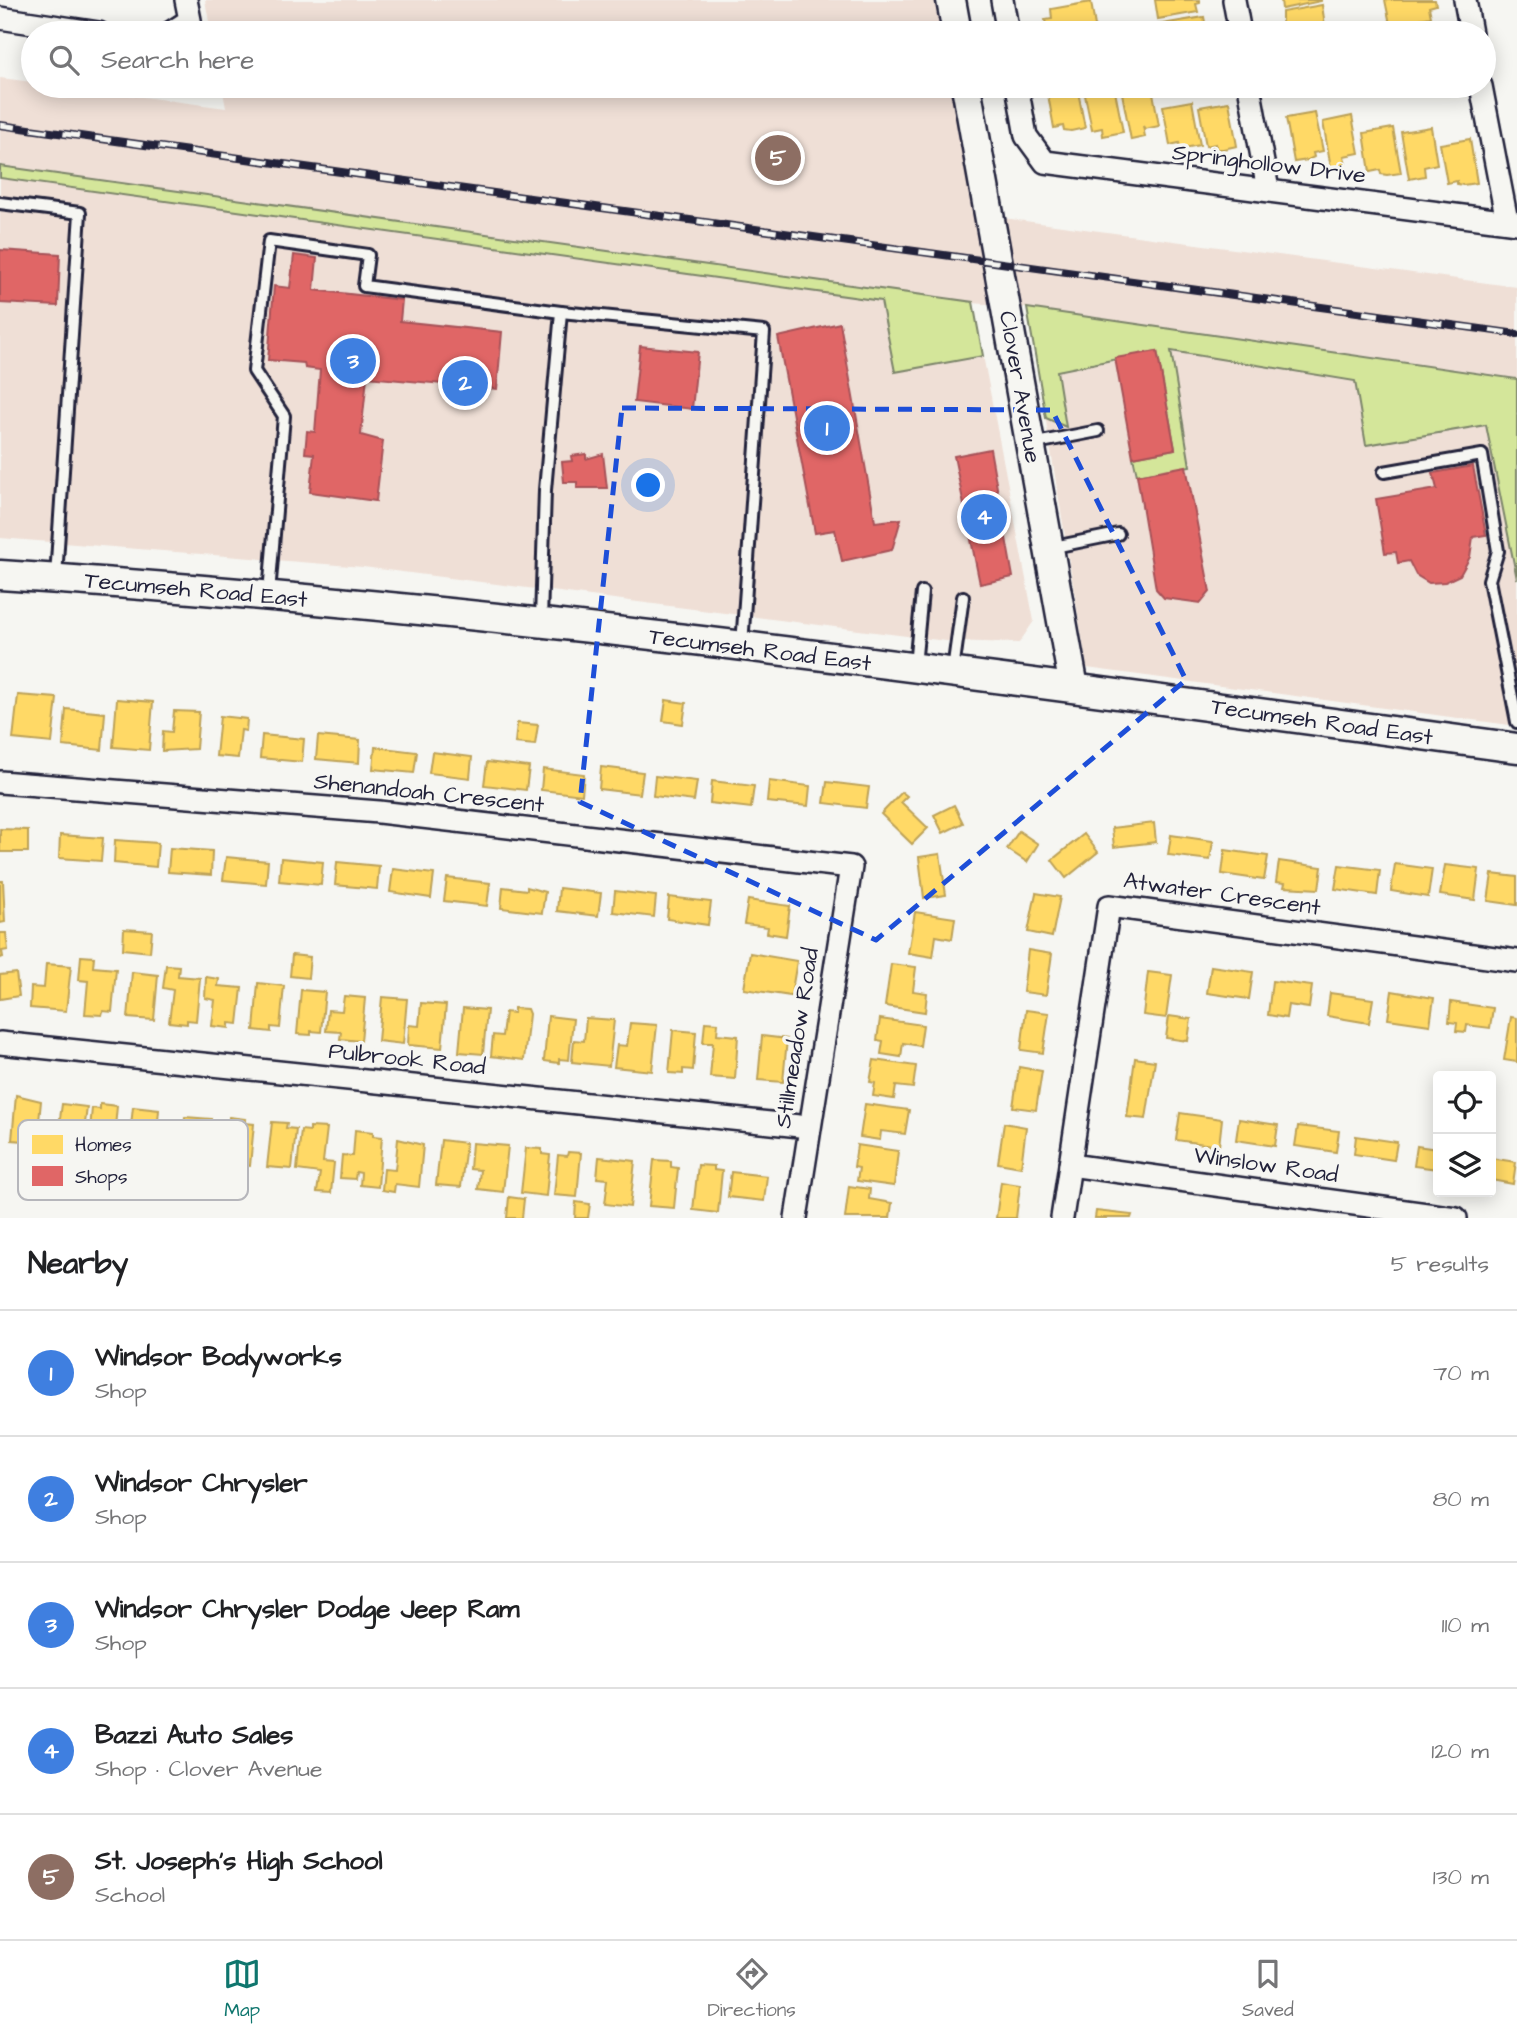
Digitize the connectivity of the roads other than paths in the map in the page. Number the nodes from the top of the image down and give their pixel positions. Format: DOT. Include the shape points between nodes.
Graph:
graph roads {
  1 [pos="951,0"];
  2 [pos="1002,0"];
  3 [pos="1234,0"];
  4 [pos="1465,0"];
  5 [pos="0,18"];
  6 [pos="21,21"];
  7 [pos="955,21"];
  8 [pos="1006,21"];
  9 [pos="1238,21"];
  10 [pos="1469,21"];
  11 [pos="968,98"];
  12 [pos="1019,98"];
  13 [pos="1251,98"];
  14 [pos="1484,98"];
  15 [pos="1268,190"];
  16 [pos="0,203"];
  17 [pos="1512,222"];
  18 [pos="561,312"];
  19 [pos="1098,431"];
  20 [pos="1031,444"];
  21 [pos="1384,472"];
  22 [pos="1118,534"];
  23 [pos="1049,548"];
  24 [pos="0,575"];
  25 [pos="56,578"];
  26 [pos="922,592"];
  27 [pos="268,596"];
  28 [pos="963,597"];
  29 [pos="541,624"];
  30 [pos="742,648"];
  31 [pos="915,669"];
  32 [pos="953,674"];
  33 [pos="1073,688"];
  34 [pos="1517,722"];
  35 [pos="1517,748"];
  36 [pos="0,782"];
  37 [pos="851,867"];
  38 [pos="1517,961"];
  39 [pos="0,1043"];
  40 [pos="809,1126"];
  41 [pos="1070,1165"];
  42 [pos="796,1218"];
  43 [pos="1062,1218"];
  44 [pos="1456,1218"];
  1 -- 7 [label="main road"];
  2 -- 8 [label="street"];
  3 -- 9 [label="street"];
  4 -- 10 [label="street"];
  5 -- 6 [label="street"];
  11 -- 20 [label="main road, Clover Avenue"];
  12 -- 15 [label="street, Springhollow Drive" via="1026,136 1045,162"];
  13 -- 15 [label="street"];
  14 -- 17 [label="street"];
  15 -- 17 [label="street, Springhollow Drive"];
  16 -- 25 [label="lane" via="80,213"];
  18 -- 27 [label="lane" via="364,286 368,255 270,241 254,371 284,416"];
  18 -- 29 [label="lane" via="545,490"];
  18 -- 30 [label="lane" via="764,332"];
  19 -- 20 [label="lane"];
  20 -- 23 [label="main road, Clover Avenue"];
  21 -- 34 [label="lane" via="1482,455 1498,551 1489,580"];
  22 -- 23 [label="lane"];
  23 -- 33 [label="main road, Clover Avenue"];
  24 -- 25 [label="main road, Tecumseh Road East"];
  25 -- 27 [label="main road, Tecumseh Road East"];
  26 -- 31 [label="lane"];
  27 -- 29 [label="main road, Tecumseh Road East"];
  28 -- 32 [label="lane"];
  29 -- 30 [label="main road, Tecumseh Road East"];
  30 -- 31 [label="main road, Tecumseh Road East"];
  31 -- 32 [label="main road, Tecumseh Road East"];
  32 -- 33 [label="main road, Tecumseh Road East"];
  33 -- 35 [label="main road, Tecumseh Road East"];
  36 -- 37 [label="street, Shenandoah Crescent" via="379,812"];
  37 -- 40 [label="street, Stillmeadow Road"];
  38 -- 41 [label="street, Atwater Crescent" via="1109,906"];
  39 -- 40 [label="street, Pulbrook Road"];
  40 -- 42 [label="street, Stillmeadow Road"];
  41 -- 43 [label="street, Atwater Crescent"];
  41 -- 44 [label="street, Winslow Road"];
}
